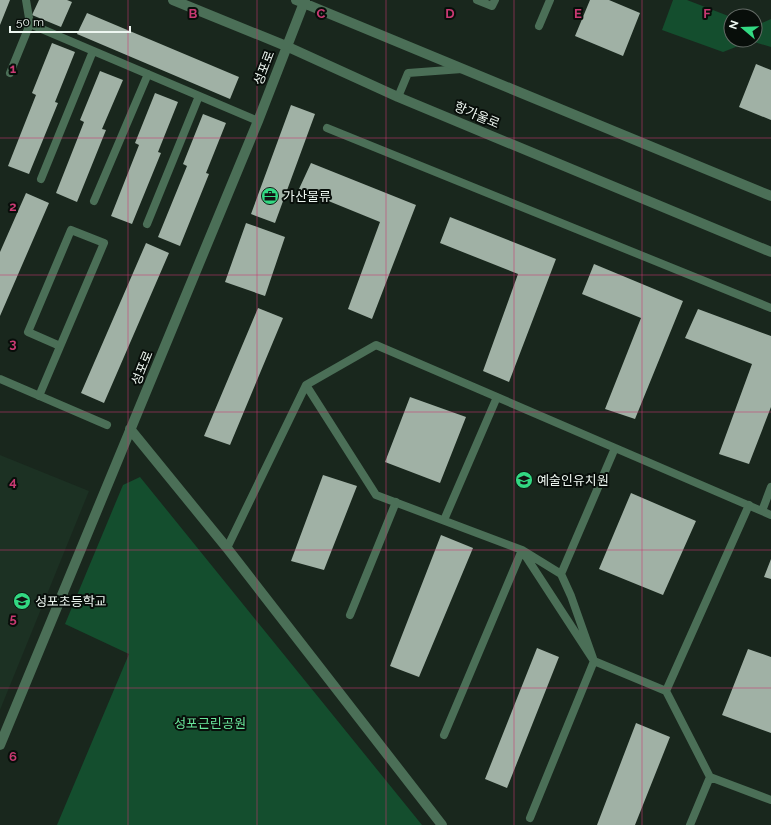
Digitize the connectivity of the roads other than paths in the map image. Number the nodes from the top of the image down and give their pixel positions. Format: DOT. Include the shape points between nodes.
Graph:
graph roads {
  1 [pos="26,0"];
  2 [pos="174,0"];
  3 [pos="477,0"];
  4 [pos="495,0"];
  5 [pos="550,0"];
  6 [pos="301,1"];
  7 [pos="30,24"];
  8 [pos="540,26"];
  9 [pos="286,46"];
  10 [pos="93,51"];
  11 [pos="463,69"];
  12 [pos="10,73"];
  13 [pos="148,74"];
  14 [pos="199,96"];
  15 [pos="398,97"];
  16 [pos="258,121"];
  17 [pos="327,128"];
  18 [pos="41,179"];
  19 [pos="771,196"];
  20 [pos="94,202"];
  21 [pos="147,224"];
  22 [pos="771,252"];
  23 [pos="771,308"];
  24 [pos="60,346"];
  25 [pos="0,379"];
  26 [pos="306,385"];
  27 [pos="39,396"];
  28 [pos="497,397"];
  29 [pos="108,425"];
  30 [pos="130,429"];
  31 [pos="615,448"];
  32 [pos="771,487"];
  33 [pos="396,502"];
  34 [pos="749,505"];
  35 [pos="762,511"];
  36 [pos="771,515"];
  37 [pos="444,520"];
  38 [pos="226,548"];
  39 [pos="522,550"];
  40 [pos="561,574"];
  41 [pos="350,615"];
  42 [pos="594,661"];
  43 [pos="666,691"];
  44 [pos="444,735"];
  45 [pos="0,745"];
  46 [pos="710,777"];
  47 [pos="771,800"];
  48 [pos="530,818"];
  49 [pos="442,825"];
  50 [pos="690,825"];
  1 -- 7 [label="lane"];
  2 -- 9 [label="street, 항가울로"];
  3 -- 4 [label="lane" via="492,6"];
  5 -- 8 [label="lane"];
  6 -- 9 [label="street, 성포로"];
  6 -- 11 [label="street"];
  7 -- 10 [label="lane"];
  7 -- 12 [label="lane"];
  9 -- 15 [label="street, 항가울로"];
  9 -- 16 [label="street, 성포로"];
  10 -- 13 [label="lane"];
  10 -- 18 [label="lane"];
  11 -- 15 [label="lane" via="408,73"];
  11 -- 19 [label="street"];
  13 -- 14 [label="lane"];
  13 -- 20 [label="lane"];
  14 -- 16 [label="lane"];
  14 -- 21 [label="lane"];
  15 -- 22 [label="street, 항가울로"];
  16 -- 30 [label="street, 성포로"];
  17 -- 23 [label="lane"];
  24 -- 24 [label="lane" via="28,332 71,230 104,243"];
  24 -- 27 [label="lane"];
  25 -- 27 [label="lane"];
  26 -- 28 [label="lane" via="376,345"];
  26 -- 33 [label="lane" via="376,495"];
  26 -- 38 [label="lane"];
  27 -- 29 [label="lane"];
  28 -- 31 [label="lane"];
  28 -- 37 [label="lane"];
  30 -- 38 [label="street"];
  30 -- 45 [label="street, 성포로"];
  31 -- 34 [label="lane"];
  31 -- 40 [label="lane"];
  32 -- 35 [label="lane"];
  33 -- 37 [label="lane"];
  33 -- 41 [label="lane"];
  34 -- 35 [label="lane"];
  34 -- 43 [label="lane"];
  35 -- 36 [label="lane"];
  37 -- 39 [label="lane"];
  38 -- 49 [label="street"];
  39 -- 40 [label="lane"];
  39 -- 42 [label="lane"];
  39 -- 44 [label="lane"];
  40 -- 42 [label="lane"];
  42 -- 43 [label="lane"];
  42 -- 48 [label="lane"];
  43 -- 46 [label="lane"];
  46 -- 47 [label="lane"];
  46 -- 50 [label="lane"];
}
